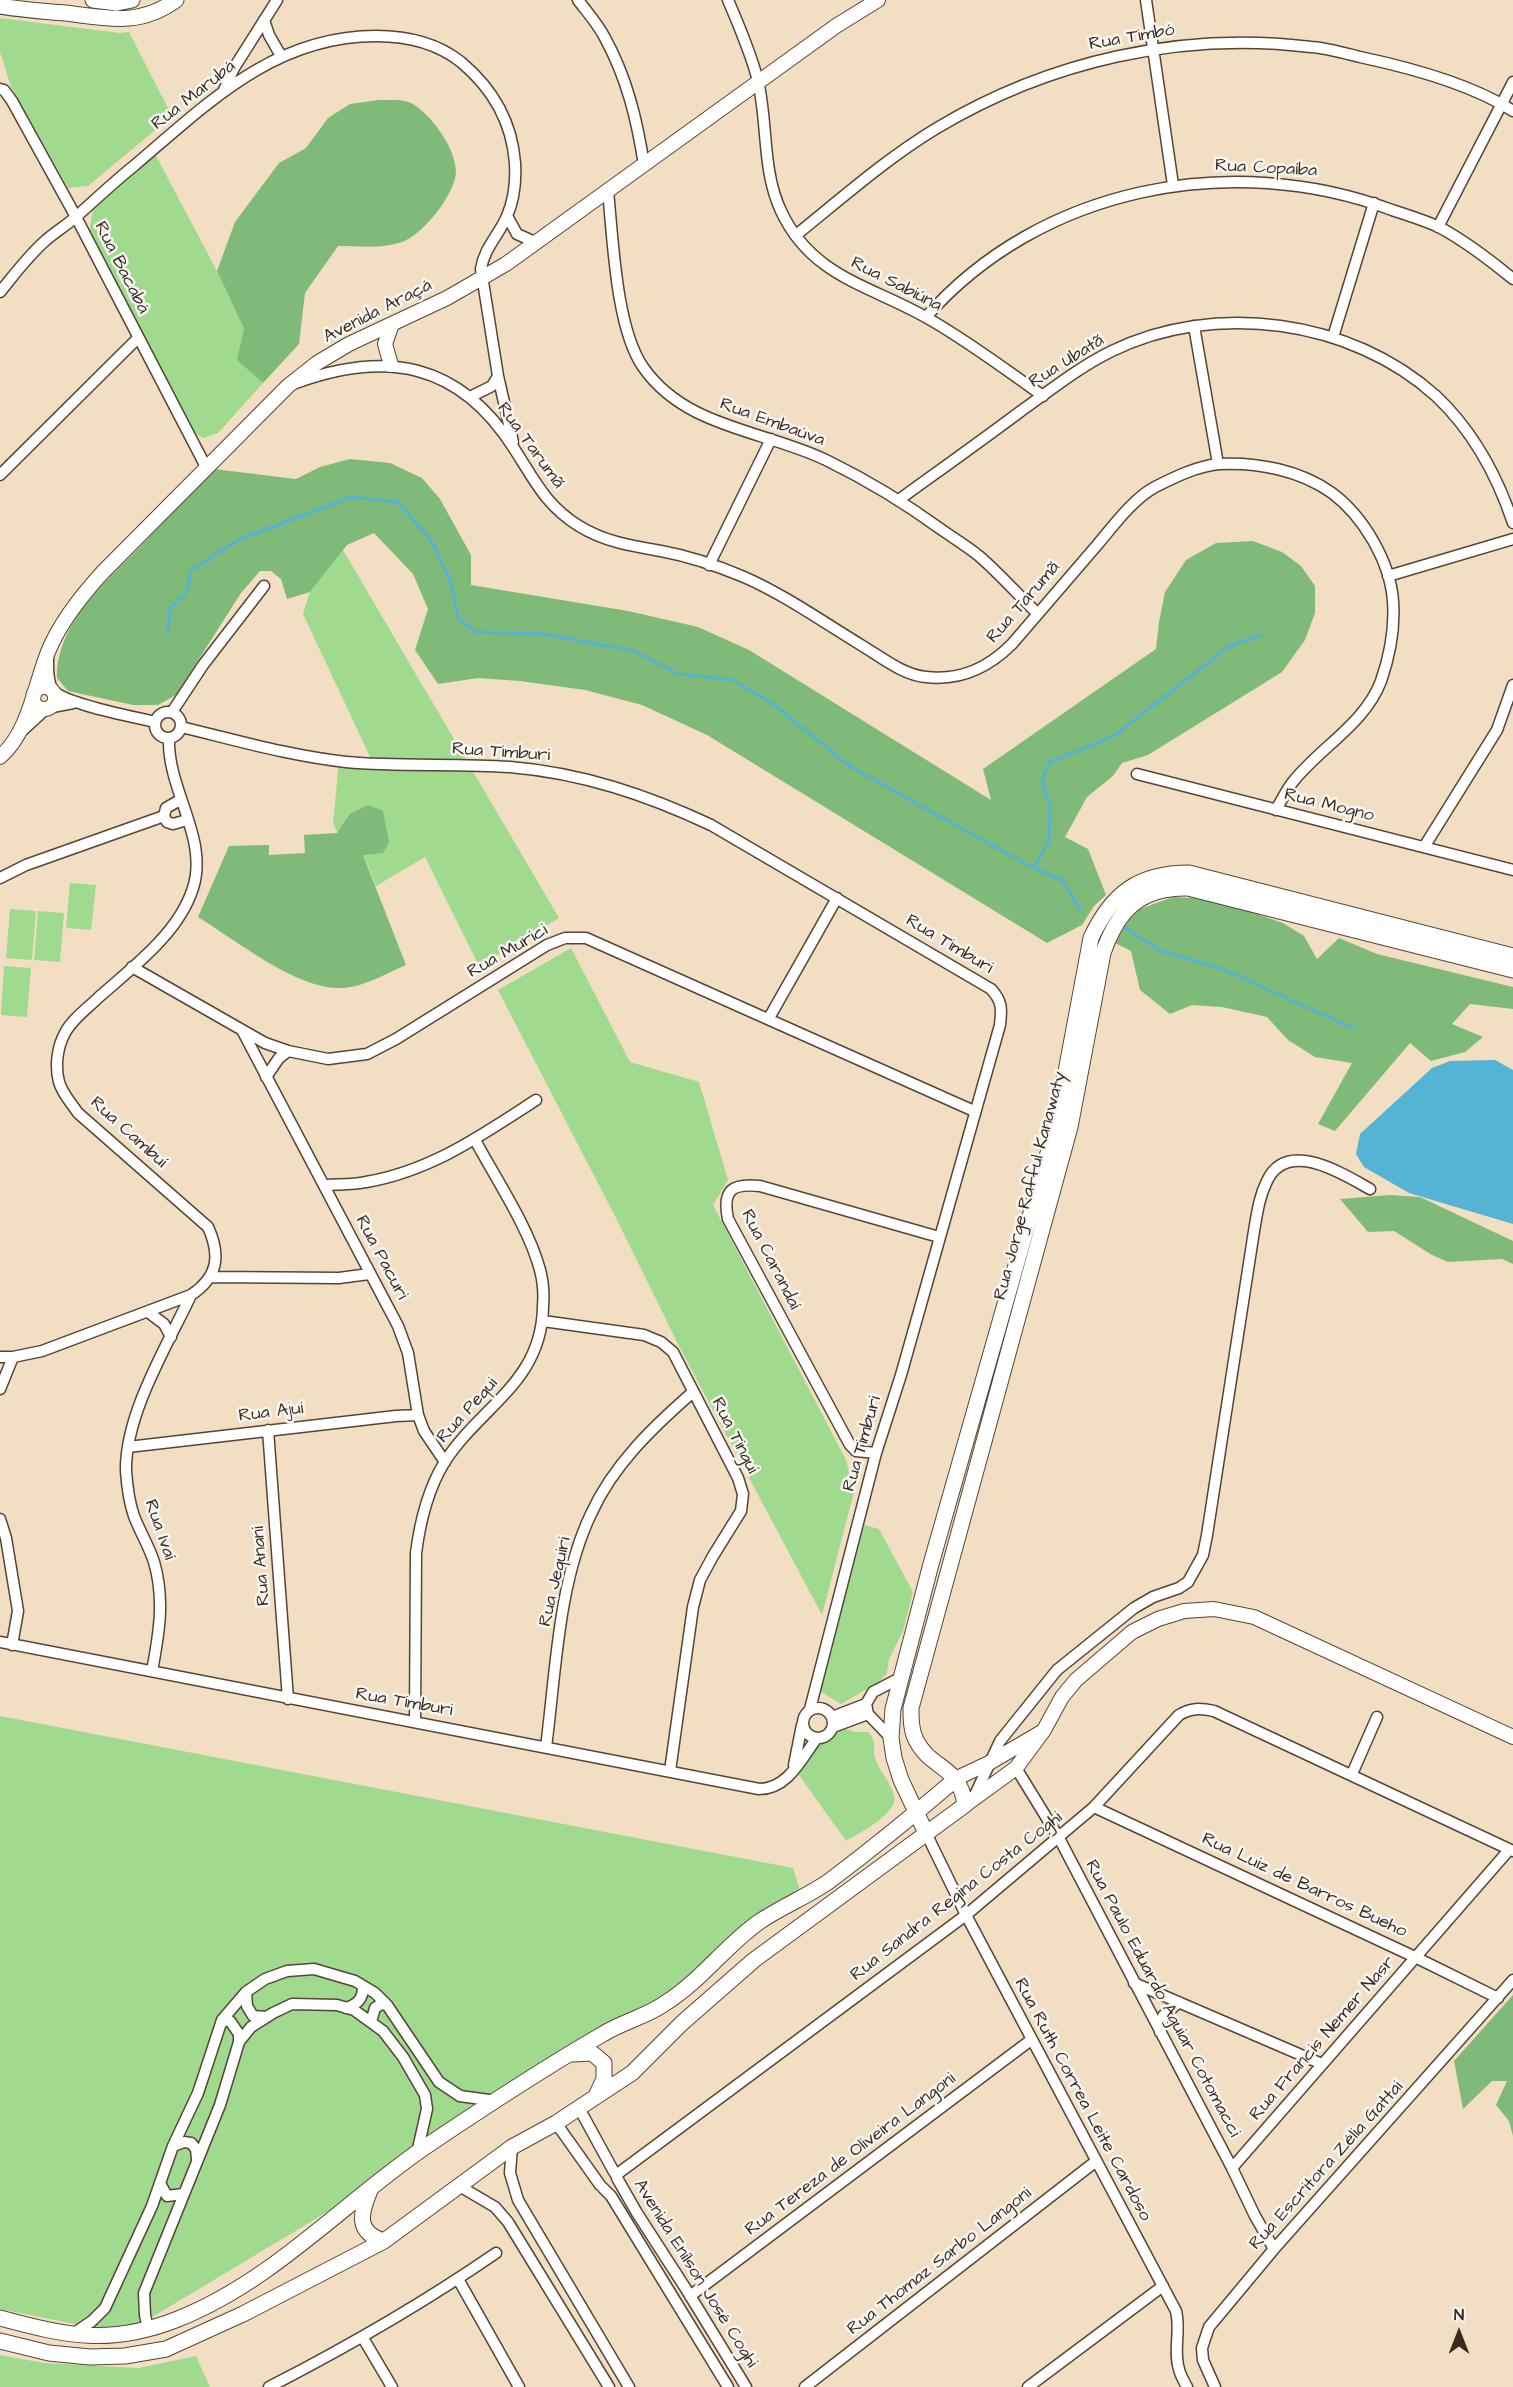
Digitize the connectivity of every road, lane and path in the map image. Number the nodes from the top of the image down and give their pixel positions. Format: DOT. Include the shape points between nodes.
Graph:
graph roads {
  1 [pos="93,0"];
  2 [pos="132,0"];
  3 [pos="176,0"];
  4 [pos="277,0"];
  5 [pos="578,0"];
  6 [pos="728,0"];
  7 [pos="878,0"];
  8 [pos="1146,0"];
  9 [pos="25,5"];
  10 [pos="0,6"];
  11 [pos="264,20"];
  12 [pos="1153,49"];
  13 [pos="281,56"];
  14 [pos="758,82"];
  15 [pos="1513,82"];
  16 [pos="0,89"];
  17 [pos="223,90"];
  18 [pos="1502,104"];
  19 [pos="1513,111"];
  20 [pos="644,165"];
  21 [pos="1173,185"];
  22 [pos="608,191"];
  23 [pos="1374,203"];
  24 [pos="507,216"];
  25 [pos="76,217"];
  26 [pos="1438,227"];
  27 [pos="796,235"];
  28 [pos="537,243"];
  29 [pos="481,278"];
  30 [pos="1513,279"];
  31 [pos="0,292"];
  32 [pos="926,317"];
  33 [pos="392,324"];
  34 [pos="1194,326"];
  35 [pos="1333,337"];
  36 [pos="138,338"];
  37 [pos="392,365"];
  38 [pos="498,376"];
  39 [pos="288,386"];
  40 [pos="1043,396"];
  41 [pos="470,397"];
  42 [pos="771,439"];
  43 [pos="514,448"];
  44 [pos="1218,464"];
  45 [pos="206,468"];
  46 [pos="0,475"];
  47 [pos="900,499"];
  48 [pos="1513,523"];
  49 [pos="1513,539"];
  50 [pos="709,565"];
  51 [pos="1388,576"];
  52 [pos="264,586"];
  53 [pos="1038,614"];
  54 [pos="48,651"];
  55 [pos="1513,685"];
  56 [pos="53,690"];
  57 [pos="34,694"];
  58 [pos="76,702"];
  59 [pos="47,708"];
  60 [pos="172,712"];
  61 [pos="155,722"];
  62 [pos="181,727"];
  63 [pos="17,736"];
  64 [pos="169,738"];
  65 [pos="0,757"];
  66 [pos="1137,774"];
  67 [pos="180,800"];
  68 [pos="1276,810"];
  69 [pos="164,816"];
  70 [pos="187,820"];
  71 [pos="1424,848"];
  72 [pos="1513,870"];
  73 [pos="0,878"];
  74 [pos="837,898"];
  75 [pos="1513,956"];
  76 [pos="132,967"];
  77 [pos="1513,970"];
  78 [pos="769,1018"];
  79 [pos="243,1032"];
  80 [pos="288,1052"];
  81 [pos="266,1077"];
  82 [pos="536,1100"];
  83 [pos="974,1111"];
  84 [pos="475,1140"];
  85 [pos="325,1185"];
  86 [pos="1370,1189"];
  87 [pos="939,1237"];
  88 [pos="369,1274"];
  89 [pos="211,1277"];
  90 [pos="191,1295"];
  91 [pos="148,1312"];
  92 [pos="543,1322"];
  93 [pos="171,1336"];
  94 [pos="0,1357"];
  95 [pos="13,1357"];
  96 [pos="0,1389"];
  97 [pos="693,1392"];
  98 [pos="418,1415"];
  99 [pos="268,1430"];
  100 [pos="128,1447"];
  101 [pos="876,1452"];
  102 [pos="445,1462"];
  103 [pos="0,1519"];
  104 [pos="912,1631"];
  105 [pos="930,1636"];
  106 [pos="0,1642"];
  107 [pos="12,1645"];
  108 [pos="152,1671"];
  109 [pos="900,1678"];
  110 [pos="288,1699"];
  111 [pos="810,1709"];
  112 [pos="867,1709"];
  113 [pos="1377,1717"];
  114 [pos="415,1722"];
  115 [pos="832,1722"];
  116 [pos="802,1725"];
  117 [pos="1044,1730"];
  118 [pos="1513,1737"];
  119 [pos="817,1738"];
  120 [pos="891,1738"];
  121 [pos="546,1747"];
  122 [pos="989,1763"];
  123 [pos="1016,1767"];
  124 [pos="794,1768"];
  125 [pos="670,1770"];
  126 [pos="1352,1774"];
  127 [pos="957,1779"];
  128 [pos="969,1801"];
  129 [pos="1095,1807"];
  130 [pos="916,1813"];
  131 [pos="926,1833"];
  132 [pos="1059,1838"];
  133 [pos="1511,1850"];
  134 [pos="966,1915"];
  135 [pos="1417,1958"];
  136 [pos="1513,1980"];
  137 [pos="1134,1983"];
  138 [pos="363,1986"];
  139 [pos="246,1992"];
  140 [pos="1498,1998"];
  141 [pos="1179,2002"];
  142 [pos="387,2006"];
  143 [pos="346,2008"];
  144 [pos="267,2017"];
  145 [pos="222,2020"];
  146 [pos="371,2022"];
  147 [pos="1160,2033"];
  148 [pos="1031,2040"];
  149 [pos="239,2042"];
  150 [pos="569,2054"];
  151 [pos="1322,2064"];
  152 [pos="594,2099"];
  153 [pos="496,2101"];
  154 [pos="579,2108"];
  155 [pos="556,2123"];
  156 [pos="173,2146"];
  157 [pos="512,2147"];
  158 [pos="417,2153"];
  159 [pos="197,2159"];
  160 [pos="1095,2162"];
  161 [pos="1232,2168"];
  162 [pos="616,2175"];
  163 [pos="160,2182"];
  164 [pos="372,2185"];
  165 [pos="602,2186"];
  166 [pos="461,2187"];
  167 [pos="183,2194"];
  168 [pos="384,2241"];
  169 [pos="1274,2249"];
  170 [pos="496,2253"];
  171 [pos="458,2279"];
  172 [pos="1164,2286"];
  173 [pos="690,2296"];
  174 [pos="674,2297"];
  175 [pos="681,2309"];
  176 [pos="0,2318"];
  177 [pos="148,2329"];
  178 [pos="72,2334"];
  179 [pos="363,2338"];
  180 [pos="0,2341"];
  181 [pos="269,2387"];
  182 [pos="392,2387"];
  183 [pos="519,2387"];
  184 [pos="609,2387"];
  185 [pos="629,2387"];
  186 [pos="728,2387"];
  187 [pos="746,2387"];
  188 [pos="805,2387"];
  189 [pos="1028,2387"];
  190 [pos="1187,2387"];
  191 [pos="1215,2387"];
  1 -- 2 [label="main road"];
  3 -- 9 [label="main road" via="161,11 116,20"];
  4 -- 11 [label="street"];
  5 -- 20 [label="street" via="604,36 624,78"];
  6 -- 14 [label="street, Rua Sabiúna"];
  7 -- 14 [label="street, Avenida Araçá"];
  8 -- 12 [label="street"];
  9 -- 10 [label="main road"];
  11 -- 13 [label="street"];
  11 -- 17 [label="street"];
  12 -- 18 [label="street, Rua Timbó" via="1251,42 1313,47 1392,64"];
  12 -- 21 [label="street"];
  12 -- 27 [label="street, Rua Timbó" via="1046,75 993,97 917,141"];
  13 -- 17 [label="street, Rua Marubá"];
  13 -- 24 [label="street, Rua Marubá" via="319,42 355,36 394,36 428,43 453,56 479,77 499,105 510,136 515,163 514,193"];
  14 -- 20 [label="street, Avenida Araçá"];
  14 -- 27 [label="street, Rua Sabiúna" via="770,178 781,212"];
  15 -- 18 [label="street"];
  16 -- 25 [label="street, Rua Bacabá" via="12,101"];
  17 -- 25 [label="street, Rua Marubá"];
  18 -- 19 [label="street, Rua Timbó"];
  18 -- 26 [label="street"];
  20 -- 22 [label="street, Avenida Araçá"];
  21 -- 23 [label="street, Rua Copaíba" via="1260,182 1324,189"];
  21 -- 32 [label="street, Rua Copaíba" via="1080,211 1024,237 981,265"];
  22 -- 28 [label="street, Avenida Araçá"];
  22 -- 42 [label="street, Rua Embaúva" via="620,300 628,338 642,367 663,391 687,408"];
  23 -- 26 [label="street, Rua Copaíba"];
  23 -- 35 [label="street"];
  24 -- 28 [label="street" via="516,234"];
  24 -- 29 [label="street, Rua Marubá" via="485,253"];
  25 -- 31 [label="street, Rua Marubá" via="45,241"];
  25 -- 36 [label="street, Rua Bacabá"];
  26 -- 30 [label="street, Rua Copaíba"];
  27 -- 32 [label="street, Rua Sabiúna" via="830,269 859,287"];
  28 -- 29 [label="street, Avenida Araçá"];
  29 -- 33 [label="street, Avenida Araçá"];
  29 -- 38 [label="street, Rua Marubá"];
  32 -- 40 [label="street, Rua Sabiúna" via="970,343"];
  33 -- 37 [label="street" via="385,344"];
  33 -- 39 [label="street, Avenida Araçá" via="317,363"];
  34 -- 35 [label="street, Rua Ubatã" via="1251,323"];
  34 -- 40 [label="street, Rua Ubatã" via="1156,334 1113,351"];
  34 -- 44 [label="street"];
  35 -- 48 [label="street, Rua Ubatã" via="1398,367 1436,396 1485,457"];
  36 -- 45 [label="street, Rua Bacabá"];
  36 -- 46 [label="street"];
  37 -- 39 [label="street, Rua Tarumã" via="355,366"];
  37 -- 41 [label="street, Rua Tarumã" via="446,381"];
  38 -- 41 [label="street" via="492,386"];
  38 -- 43 [label="street, Rua Marubá"];
  39 -- 45 [label="street, Avenida Araçá"];
  40 -- 47 [label="street, Rua Ubatã"];
  41 -- 43 [label="street, Rua Tarumã" via="491,415"];
  42 -- 47 [label="street, Rua Embaúva" via="824,459"];
  42 -- 50 [label="street"];
  43 -- 50 [label="street, Rua Tarumã" via="533,482 554,508 579,526 631,547 662,551"];
  44 -- 51 [label="street, Rua Tarumã" via="1260,465 1299,476 1332,493 1355,516 1376,546"];
  44 -- 53 [label="street, Rua Tarumã" via="1186,473 1153,489 1123,515"];
  45 -- 54 [label="street, Avenida Araçá" via="77,601"];
  47 -- 53 [label="street, Rua Embaúva" via="978,556"];
  49 -- 51 [label="street"];
  50 -- 53 [label="street, Rua Tarumã" via="785,598 898,668 924,677 949,677 994,662"];
  51 -- 68 [label="street, Rua Tarumã" via="1394,626 1380,684 1362,713 1292,783"];
  52 -- 60 [label="street" via="203,664"];
  54 -- 56 [label="street"];
  54 -- 57 [label="street, Avenida Araçá"];
  55 -- 71 [label="street" via="1497,730"];
  56 -- 57 [label="street" via="42,687"];
  56 -- 58 [label="street"];
  56 -- 59 [label="street" via="55,700"];
  57 -- 59 [label="street" via="35,704"];
  57 -- 63 [label="street, Avenida Araçá"];
  58 -- 59 [label="street"];
  58 -- 61 [label="street"];
  59 -- 63 [label="street"];
  60 -- 61 [label="street" via="163,712"];
  60 -- 62 [label="street" via="180,719"];
  61 -- 64 [label="street" via="158,733"];
  62 -- 64 [label="street"];
  62 -- 74 [label="street, Rua Timburi" via="297,755 345,762 510,767 615,786 711,825"];
  63 -- 65 [label="street, Avenida Araçá"];
  64 -- 67 [label="street" via="171,769"];
  66 -- 68 [label="street, Rua Mogno"];
  67 -- 69 [label="street" via="166,808"];
  67 -- 70 [label="street, Rua Cambuí"];
  68 -- 71 [label="street, Rua Mogno"];
  69 -- 70 [label="street" via="173,824"];
  69 -- 73 [label="street"];
  70 -- 76 [label="street, Rua Cambuí" via="196,845 193,888 184,910"];
  71 -- 72 [label="street, Rua Mogno"];
  74 -- 78 [label="street"];
  74 -- 83 [label="street, Rua Timburi" via="991,989 1001,999 1000,1024"];
  75 -- 104 [label="main road, Rua Jorge Rafful Kanawaty" via="1189,873 1150,877 1113,901 1091,938 1056,1125"];
  76 -- 79 [label="street, Rua Murici"];
  76 -- 89 [label="street, Rua Cambuí" via="65,1032 59,1047 59,1081 78,1113 208,1227 216,1261"];
  77 -- 105 [label="main road, Rua Jorge Rafful Kanawaty" via="1188,888 1153,892 1137,900 1121,916 1103,953 1070,1127"];
  78 -- 80 [label="street, Rua Murici" via="603,944 586,938 565,939 547,945 367,1054 328,1059"];
  78 -- 83 [label="street, Rua Murici"];
  79 -- 80 [label="street, Rua Murici"];
  79 -- 81 [label="street, Rua Pacuri"];
  80 -- 81 [label="street"];
  81 -- 85 [label="street, Rua Pacuri"];
  82 -- 84 [label="street"];
  83 -- 87 [label="street, Rua Timburi"];
  84 -- 85 [label="street" via="407,1172 365,1183"];
  84 -- 92 [label="street, Rua Pequi" via="540,1270"];
  85 -- 88 [label="street, Rua Pacuri"];
  86 -- 122 [label="street" via="1333,1169 1304,1161 1277,1167 1268,1178 1260,1197 1207,1535 1199,1564 1188,1582 1134,1608 1057,1671 1000,1741"];
  87 -- 101 [label="street, Rua Timburi"];
  87 -- 101 [label="street, Rua Carandaí" via="760,1186 735,1187 727,1195 728,1219 850,1445 856,1450"];
  88 -- 89 [label="street" via="339,1278"];
  88 -- 98 [label="street, Rua Pacuri" via="398,1326 413,1377"];
  89 -- 90 [label="street"];
  90 -- 91 [label="street"];
  90 -- 93 [label="street, Rua Ivaí"];
  91 -- 93 [label="street" via="164,1324"];
  91 -- 95 [label="street" via="42,1351"];
  92 -- 97 [label="street, Rua Tingui" via="644,1335 660,1342 672,1352"];
  92 -- 102 [label="street, Rua Pequi" via="526,1370"];
  93 -- 100 [label="street, Rua Ivaí" via="132,1425"];
  94 -- 95 [label="street"];
  95 -- 96 [label="street"];
  97 -- 121 [label="street, Rua Jequiri" via="644,1437 617,1469 591,1513 565,1603"];
  97 -- 125 [label="street, Rua Tingui" via="743,1494 741,1511 700,1580"];
  98 -- 99 [label="street, Rua Ajuí"];
  98 -- 102 [label="street, Rua Pacuri"];
  99 -- 100 [label="street, Rua Ajuí"];
  99 -- 110 [label="street, Rua Anani"];
  100 -- 108 [label="street, Rua Ivaí" via="127,1479 134,1515 160,1587 161,1623"];
  101 -- 111 [label="street, Rua Timburi"];
  102 -- 114 [label="street, Rua Pequi" via="419,1527"];
  103 -- 107 [label="street" via="18,1611"];
  104 -- 105 [label="main road"];
  104 -- 109 [label="main road, Rua Jorge Rafful Kanawaty"];
  105 -- 127 [label="main road, Rua Jorge Rafful Kanawaty" via="911,1708 912,1727 917,1742"];
  106 -- 107 [label="street, Rua Timburi"];
  107 -- 108 [label="street, Rua Timburi"];
  108 -- 110 [label="street, Rua Timburi"];
  109 -- 112 [label="street" via="873,1692"];
  109 -- 120 [label="main road, Rua Jorge Rafful Kanawaty"];
  110 -- 114 [label="street, Rua Timburi"];
  111 -- 115 [label="street" via="825,1709"];
  111 -- 116 [label="street"];
  112 -- 115 [label="street"];
  112 -- 120 [label="street"];
  113 -- 126 [label="street"];
  114 -- 121 [label="street, Rua Timburi"];
  115 -- 119 [label="street" via="827,1736"];
  116 -- 119 [label="street" via="807,1734"];
  116 -- 124 [label="street"];
  117 -- 118 [label="street" via="1076,1680 1132,1632 1184,1611 1214,1609 1254,1617"];
  117 -- 122 [label="street"];
  117 -- 123 [label="street"];
  119 -- 124 [label="street, Rua Timburi"];
  120 -- 130 [label="main road, Rua Jorge Rafful Kanawaty" via="897,1769"];
  121 -- 125 [label="street, Rua Timburi"];
  122 -- 127 [label="street"];
  122 -- 128 [label="street"];
  123 -- 128 [label="street"];
  123 -- 132 [label="street, Rua Paulo Eduardo Aguiar Cotomacci"];
  124 -- 125 [label="street, Rua Timburi" via="780,1785 768,1789"];
  126 -- 129 [label="street, Rua Sandra Regina Costa Coghi" via="1201,1708 1179,1715"];
  126 -- 133 [label="street, Rua Sandra Regina Costa Coghi"];
  127 -- 128 [label="main road"];
  127 -- 130 [label="main road"];
  128 -- 131 [label="main road"];
  129 -- 132 [label="street, Rua Sandra Regina Costa Coghi"];
  129 -- 135 [label="street, Rua Luiz de Barros Bueho"];
  130 -- 131 [label="main road, Rua Jorge Rafful Kanawaty"];
  130 -- 150 [label="main road" via="826,1883 757,1923 666,2003"];
  131 -- 134 [label="street, Rua Ruth Correa Leite Cardoso"];
  131 -- 152 [label="main road" via="754,1960 632,2073"];
  132 -- 134 [label="street, Rua Sandra Regina Costa Coghi"];
  132 -- 137 [label="street, Rua Paulo Eduardo Aguiar Cotomacci"];
  133 -- 135 [label="street, Rua Francis Nemer Nasr"];
  134 -- 148 [label="street, Rua Ruth Correa Leite Cardoso"];
  134 -- 162 [label="street, Rua Sandra Regina Costa Coghi"];
  135 -- 140 [label="street, Rua Luiz de Barros Bueho"];
  135 -- 151 [label="street, Rua Francis Nemer Nasr"];
  136 -- 140 [label="street, Rua Escritora Zélia Gattai"];
  137 -- 141 [label="street"];
  137 -- 147 [label="street, Rua Paulo Eduardo Aguiar Cotomacci"];
  138 -- 139 [label="street" via="355,1980 314,1969 287,1971"];
  138 -- 142 [label="street"];
  138 -- 143 [label="street" via="358,2003"];
  139 -- 144 [label="street" via="249,2012"];
  139 -- 145 [label="street"];
  140 -- 169 [label="street, Rua Escritora Zélia Gattai"];
  141 -- 147 [label="street" via="1163,2016"];
  141 -- 151 [label="street"];
  142 -- 146 [label="street" via="375,2008"];
  142 -- 153 [label="street" via="439,2082 460,2096"];
  143 -- 144 [label="street" via="292,2004"];
  143 -- 146 [label="street"];
  144 -- 149 [label="street" via="251,2027"];
  145 -- 149 [label="street" via="230,2020 236,2027"];
  145 -- 156 [label="street" via="198,2093"];
  146 -- 158 [label="street" via="403,2057 425,2095 427,2109"];
  147 -- 161 [label="street, Rua Paulo Eduardo Aguiar Cotomacci"];
  148 -- 160 [label="street, Rua Ruth Correa Leite Cardoso"];
  148 -- 173 [label="street, Rua Tereza de Oliveira Langoni"];
  149 -- 159 [label="street" via="220,2105"];
  150 -- 152 [label="main road" via="586,2052 604,2063 604,2079"];
  150 -- 153 [label="main road"];
  151 -- 161 [label="street, Rua Francis Nemer Nasr"];
  152 -- 154 [label="main road"];
  153 -- 158 [label="main road"];
  154 -- 155 [label="main road"];
  154 -- 162 [label="street, Avenida Enílson José Coghi"];
  155 -- 157 [label="main road"];
  155 -- 165 [label="street, Avenida Enílson José Coghi"];
  156 -- 159 [label="street" via="191,2143"];
  156 -- 163 [label="street"];
  157 -- 166 [label="main road"];
  157 -- 185 [label="street" via="510,2173 518,2200"];
  158 -- 164 [label="main road"];
  159 -- 167 [label="street"];
  160 -- 172 [label="street, Rua Ruth Correa Leite Cardoso"];
  160 -- 188 [label="street, Rua Thomaz Sarbo Langoni"];
  161 -- 169 [label="street, Rua Paulo Eduardo Aguiar Cotomacci"];
  162 -- 165 [label="street, Rua Sandra Regina Costa Coghi" via="612,2188"];
  162 -- 165 [label="street, Rua Sandra Regina Costa Coghi" via="608,2170 602,2172 598,2180"];
  162 -- 173 [label="street, Avenida Enílson José Coghi"];
  163 -- 167 [label="street" via="167,2196"];
  163 -- 178 [label="street" via="105,2308"];
  164 -- 168 [label="main road" via="364,2203 363,2226 367,2233"];
  164 -- 177 [label="main road" via="280,2261 232,2294"];
  165 -- 174 [label="street, Avenida Enílson José Coghi"];
  166 -- 168 [label="main road"];
  166 -- 184 [label="street" via="495,2207 508,2222"];
  167 -- 177 [label="street" via="144,2293"];
  168 -- 180 [label="main road" via="166,2349 90,2357"];
  169 -- 191 [label="street, Rua Escritora Zélia Gattai" via="1209,2327 1202,2348 1203,2360"];
  170 -- 171 [label="street"];
  171 -- 179 [label="street"];
  171 -- 183 [label="street"];
  172 -- 189 [label="street"];
  172 -- 190 [label="street, Rua Ruth Correa Leite Cardoso" via="1179,2322 1178,2369"];
  173 -- 174 [label="street, Rua Tereza de Oliveira Langoni" via="679,2291"];
  173 -- 175 [label="street, Rua Tereza de Oliveira Langoni" via="692,2308"];
  173 -- 187 [label="street, Avenida Enílson José Coghi"];
  174 -- 175 [label="street, Avenida Enílson José Coghi"];
  175 -- 186 [label="street, Avenida Enílson José Coghi"];
  176 -- 178 [label="main road"];
  177 -- 178 [label="main road" via="124,2334"];
  179 -- 181 [label="street"];
  179 -- 182 [label="street"];
}
